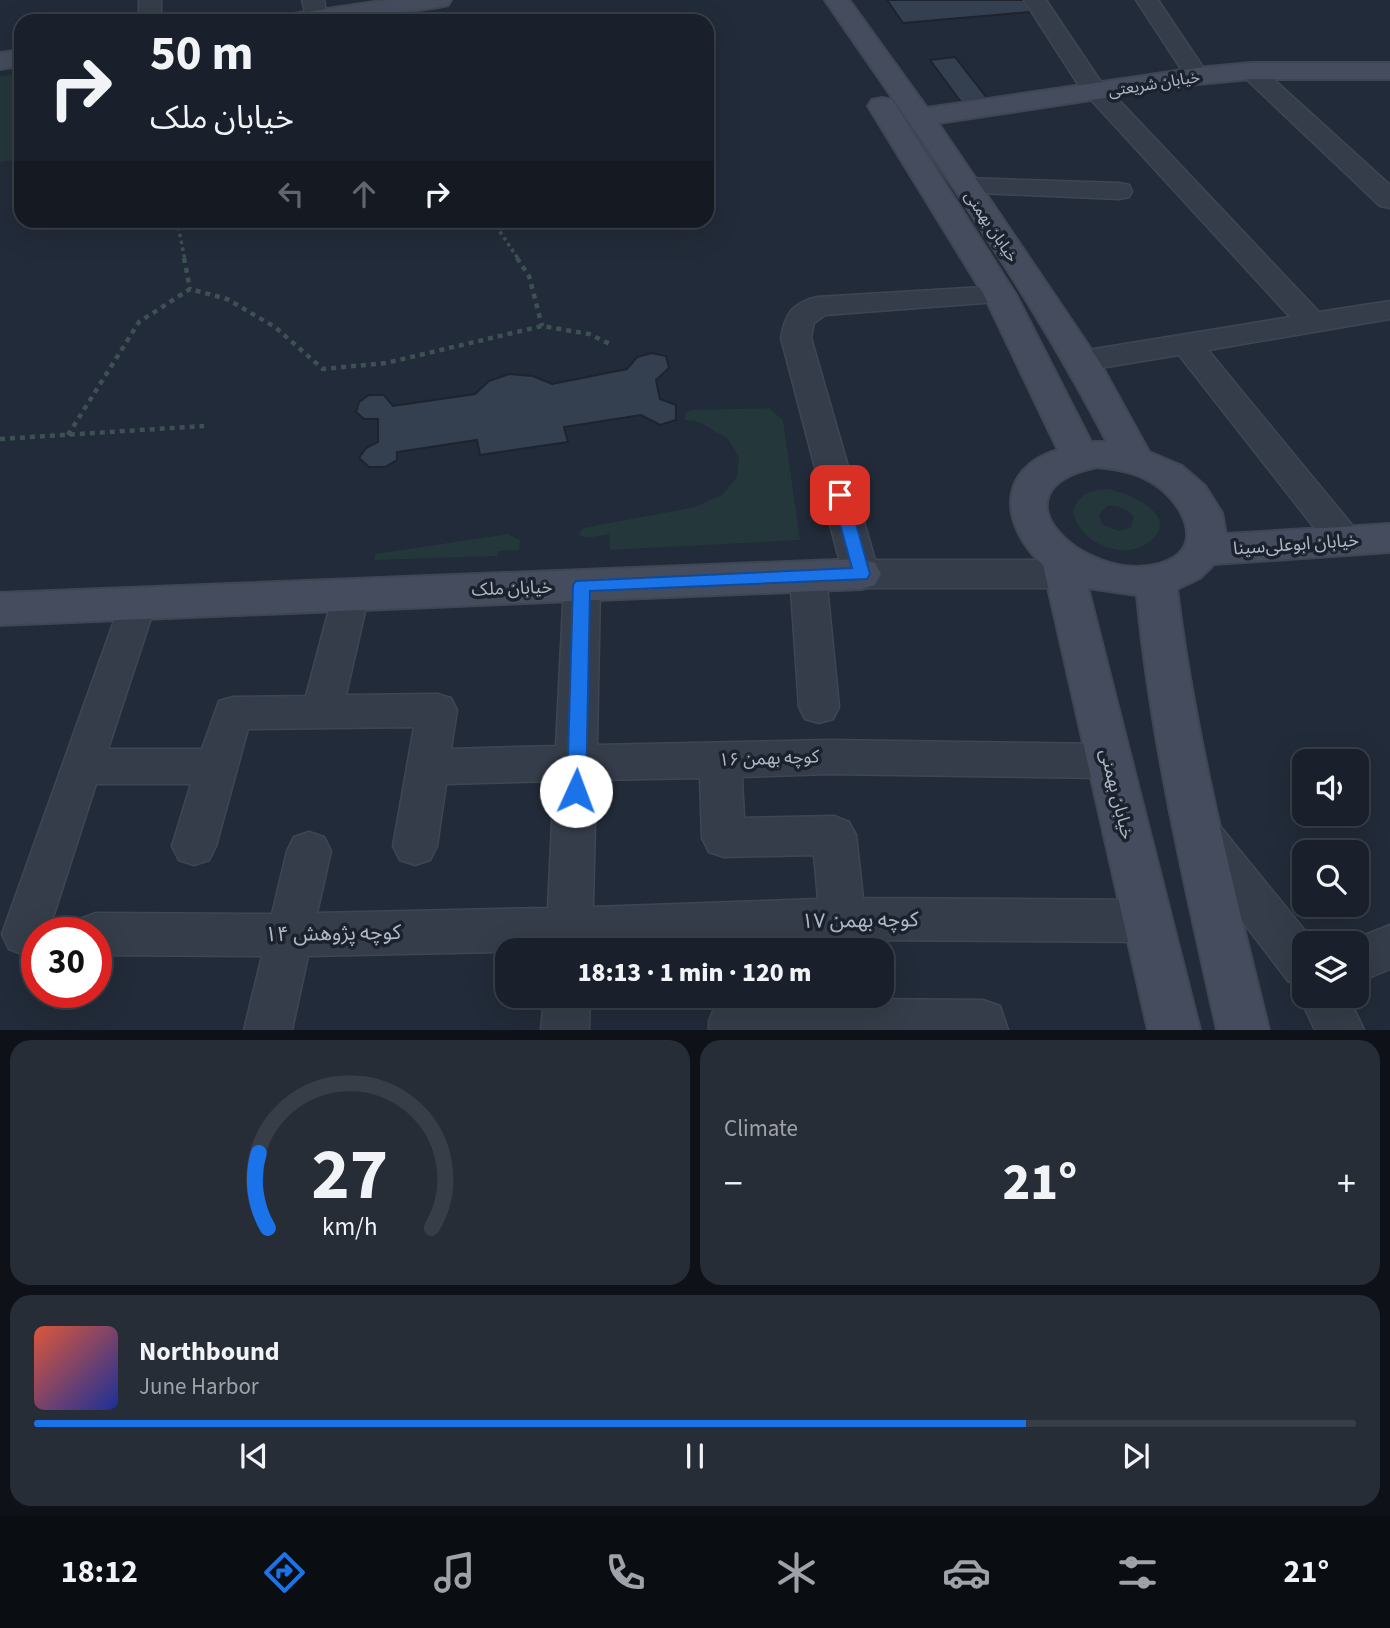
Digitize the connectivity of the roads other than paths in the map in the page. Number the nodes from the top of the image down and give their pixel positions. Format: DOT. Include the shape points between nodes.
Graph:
graph roads {
  1 [pos="439,0"];
  2 [pos="811,0"];
  3 [pos="837,0"];
  4 [pos="1035,0"];
  5 [pos="1147,0"];
  6 [pos="307,13"];
  7 [pos="1251,71"];
  8 [pos="1390,71"];
  9 [pos="1197,76"];
  10 [pos="1100,92"];
  11 [pos="920,117"];
  12 [pos="966,186"];
  13 [pos="1119,191"];
  14 [pos="1390,200"];
  15 [pos="1000,295"];
  16 [pos="1379,312"];
  17 [pos="1312,323"];
  18 [pos="1390,337"];
  19 [pos="1187,344"];
  20 [pos="1082,361"];
  21 [pos="1079,455"];
  22 [pos="1135,460"];
  23 [pos="1390,538"];
  24 [pos="1344,540"];
  25 [pos="1202,550"];
  26 [pos="1064,566"];
  27 [pos="862,574"];
  28 [pos="808,576"];
  29 [pos="1156,580"];
  30 [pos="582,585"];
  31 [pos="351,594"];
  32 [pos="137,603"];
  33 [pos="0,609"];
  34 [pos="819,707"];
  35 [pos="322,712"];
  36 [pos="720,760"];
  37 [pos="1108,761"];
  38 [pos="577,764"];
  39 [pos="219,766"];
  40 [pos="82,767"];
  41 [pos="429,767"];
  42 [pos="1195,826"];
  43 [pos="194,846"];
  44 [pos="415,846"];
  45 [pos="309,851"];
  46 [pos="27,917"];
  47 [pos="1149,921"];
  48 [pos="112,934"];
  49 [pos="291,935"];
  50 [pos="845,935"];
  51 [pos="570,938"];
  52 [pos="680,938"];
  53 [pos="495,939"];
  54 [pos="1390,947"];
  55 [pos="1292,950"];
  56 [pos="1369,956"];
  57 [pos="566,1008"];
  58 [pos="1329,1008"];
  59 [pos="863,1017"];
  60 [pos="268,1030"];
  61 [pos="565,1030"];
  62 [pos="733,1030"];
  63 [pos="985,1030"];
  64 [pos="1174,1030"];
  65 [pos="1243,1030"];
  66 [pos="1340,1030"];
  1 -- 6 [label="street"];
  2 -- 15 [label="street, خیابان بهمنی"];
  3 -- 11 [label="street, خیابان بهمنی"];
  4 -- 10 [label="street" via="1090,85"];
  5 -- 9 [label="street"];
  7 -- 8 [label="street, خیابان شریعتی"];
  7 -- 9 [label="street, خیابان شریعتی"];
  7 -- 14 [label="street"];
  9 -- 10 [label="street, خیابان شریعتی"];
  10 -- 11 [label="street, خیابان شریعتی"];
  10 -- 17 [label="street"];
  11 -- 12 [label="street, خیابان بهمنی"];
  12 -- 13 [label="street"];
  12 -- 20 [label="street, خیابان بهمنی"];
  15 -- 21 [label="street, خیابان بهمنی"];
  15 -- 27 [label="street" via="817,306 799,319 796,338"];
  16 -- 17 [label="street"];
  16 -- 18 [label="street"];
  17 -- 19 [label="street"];
  19 -- 20 [label="street"];
  19 -- 24 [label="street"];
  20 -- 22 [label="street, خیابان بهمنی"];
  21 -- 22 [label="street"];
  21 -- 26 [label="street" via="1041,473 1030,487 1027,505 1031,524"];
  22 -- 25 [label="street" via="1179,482 1194,497 1207,533"];
  23 -- 24 [label="street, خیابان ابوعلی‌سینا"];
  24 -- 25 [label="street, خیابان ابوعلی‌سینا"];
  25 -- 29 [label="street" via="1189,565"];
  26 -- 27 [label="street, خیابان ملک" via="972,574"];
  26 -- 29 [label="street" via="1115,580"];
  26 -- 37 [label="street, خیابان بهمنی"];
  27 -- 28 [label="street, خیابان ملک"];
  28 -- 30 [label="street, خیابان ملک"];
  28 -- 34 [label="street"];
  29 -- 42 [label="street" via="1165,663"];
  30 -- 31 [label="street, خیابان ملک"];
  30 -- 38 [label="street"];
  31 -- 32 [label="street, خیابان ملک"];
  31 -- 35 [label="street"];
  32 -- 33 [label="street, خیابان ملک"];
  32 -- 40 [label="street"];
  35 -- 39 [label="street" via="233,712"];
  35 -- 41 [label="street" via="437,710"];
  36 -- 37 [label="street, کوچه بهمن ۱۶"];
  36 -- 38 [label="street, کوچه بهمن ۱۶"];
  36 -- 50 [label="street" via="724,838 834,835"];
  37 -- 47 [label="street, خیابان بهمنی"];
  38 -- 41 [label="street, کوچه بهمن ۱۶"];
  38 -- 51 [label="street"];
  39 -- 40 [label="street"];
  39 -- 43 [label="street"];
  40 -- 46 [label="street"];
  41 -- 44 [label="street"];
  42 -- 55 [label="street"];
  42 -- 65 [label="street"];
  45 -- 49 [label="street"];
  47 -- 50 [label="street, کوچه بهمن ۱۷"];
  47 -- 64 [label="street, خیابان بهمنی"];
  48 -- 49 [label="street, کوچه پژوهش ۱۴"];
  49 -- 53 [label="street, کوچه پژوهش ۱۴"];
  49 -- 60 [label="street"];
  50 -- 52 [label="street, کوچه بهمن ۱۷"];
  54 -- 56 [label="street"];
  57 -- 61 [label="street"];
  58 -- 66 [label="street"];
  59 -- 62 [label="street" via="733,1021"];
  59 -- 63 [label="street" via="984,1023"];
}
